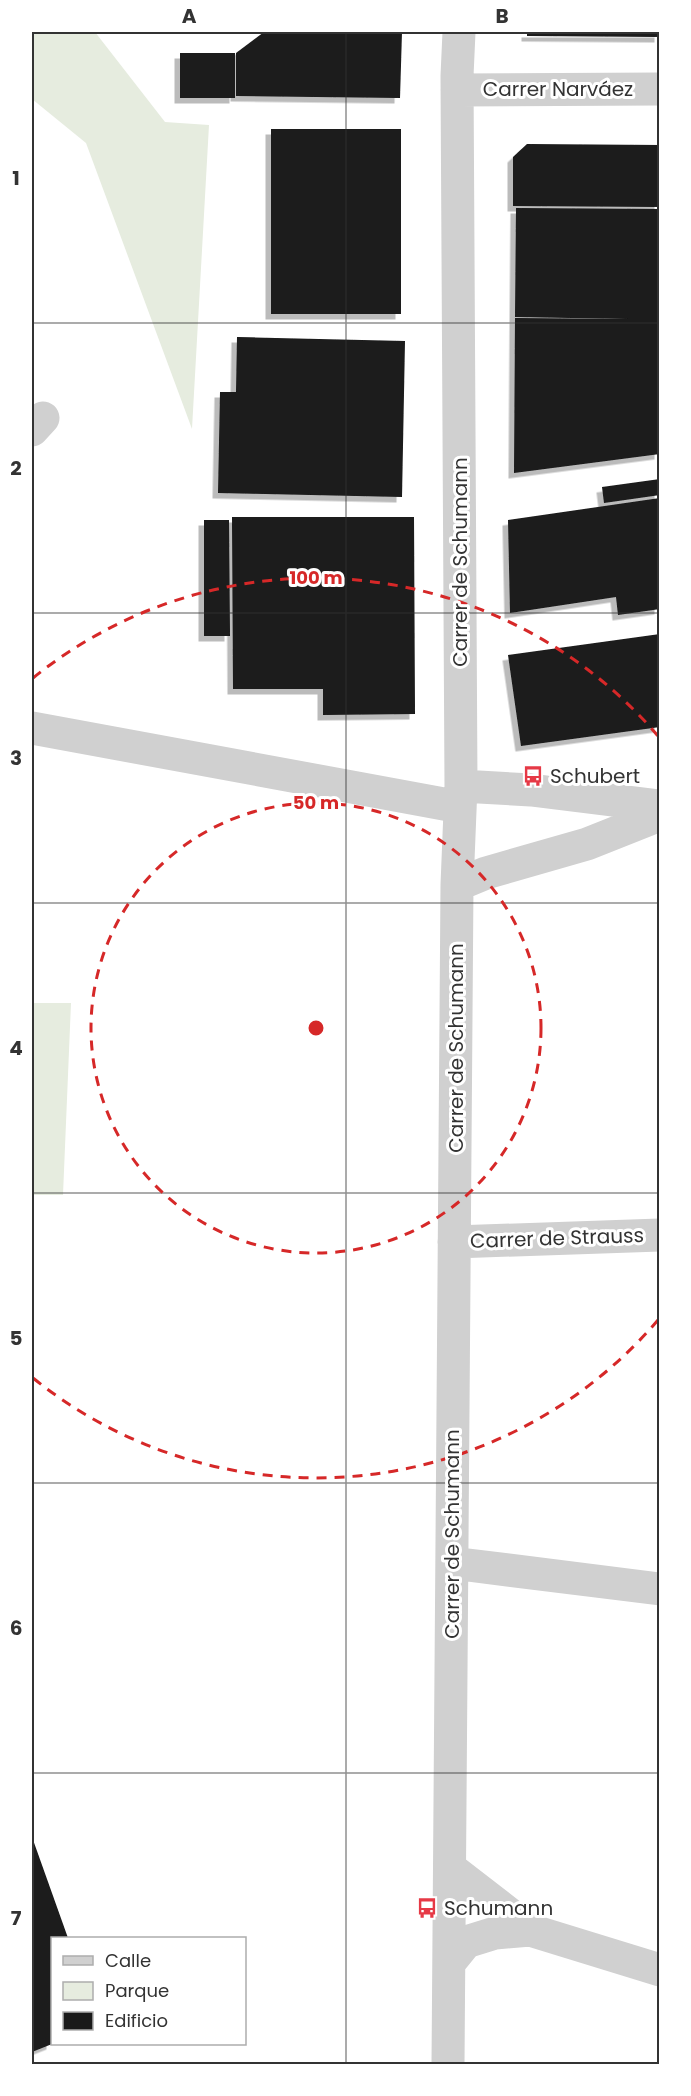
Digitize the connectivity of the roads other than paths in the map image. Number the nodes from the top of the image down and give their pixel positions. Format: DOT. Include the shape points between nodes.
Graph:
graph roads {
  1 [pos="459,32"];
  2 [pos="660,89"];
  3 [pos="457,90"];
  4 [pos="32,728"];
  5 [pos="460,796"];
  6 [pos="660,806"];
  7 [pos="660,815"];
  8 [pos="457,885"];
  9 [pos="660,1235"];
  10 [pos="454,1242"];
  11 [pos="452,1563"];
  12 [pos="660,1589"];
  13 [pos="450,1868"];
  14 [pos="530,1930"];
  15 [pos="449,1963"];
  16 [pos="660,1970"];
  17 [pos="448,2064"];
  1 -- 3 [label="street, Carrer de Schumann"];
  2 -- 3 [label="street, Carrer Narváez"];
  3 -- 5 [label="street, Carrer de Schumann"];
  4 -- 5 [label="street"];
  5 -- 6 [label="street" via="531,790"];
  5 -- 8 [label="street, Carrer de Schumann"];
  7 -- 8 [label="street" via="587,844"];
  8 -- 10 [label="street, Carrer de Schumann"];
  9 -- 10 [label="street, Carrer de Strauss"];
  10 -- 11 [label="street, Carrer de Schumann"];
  11 -- 12 [label="street"];
  11 -- 13 [label="street, Carrer de Schumann"];
  13 -- 14 [label="street"];
  13 -- 15 [label="street, Carrer de Schumann"];
  14 -- 15 [label="street" via="495,1933 466,1942"];
  14 -- 16 [label="street"];
  15 -- 17 [label="street, Carrer de Schumann"];
}
